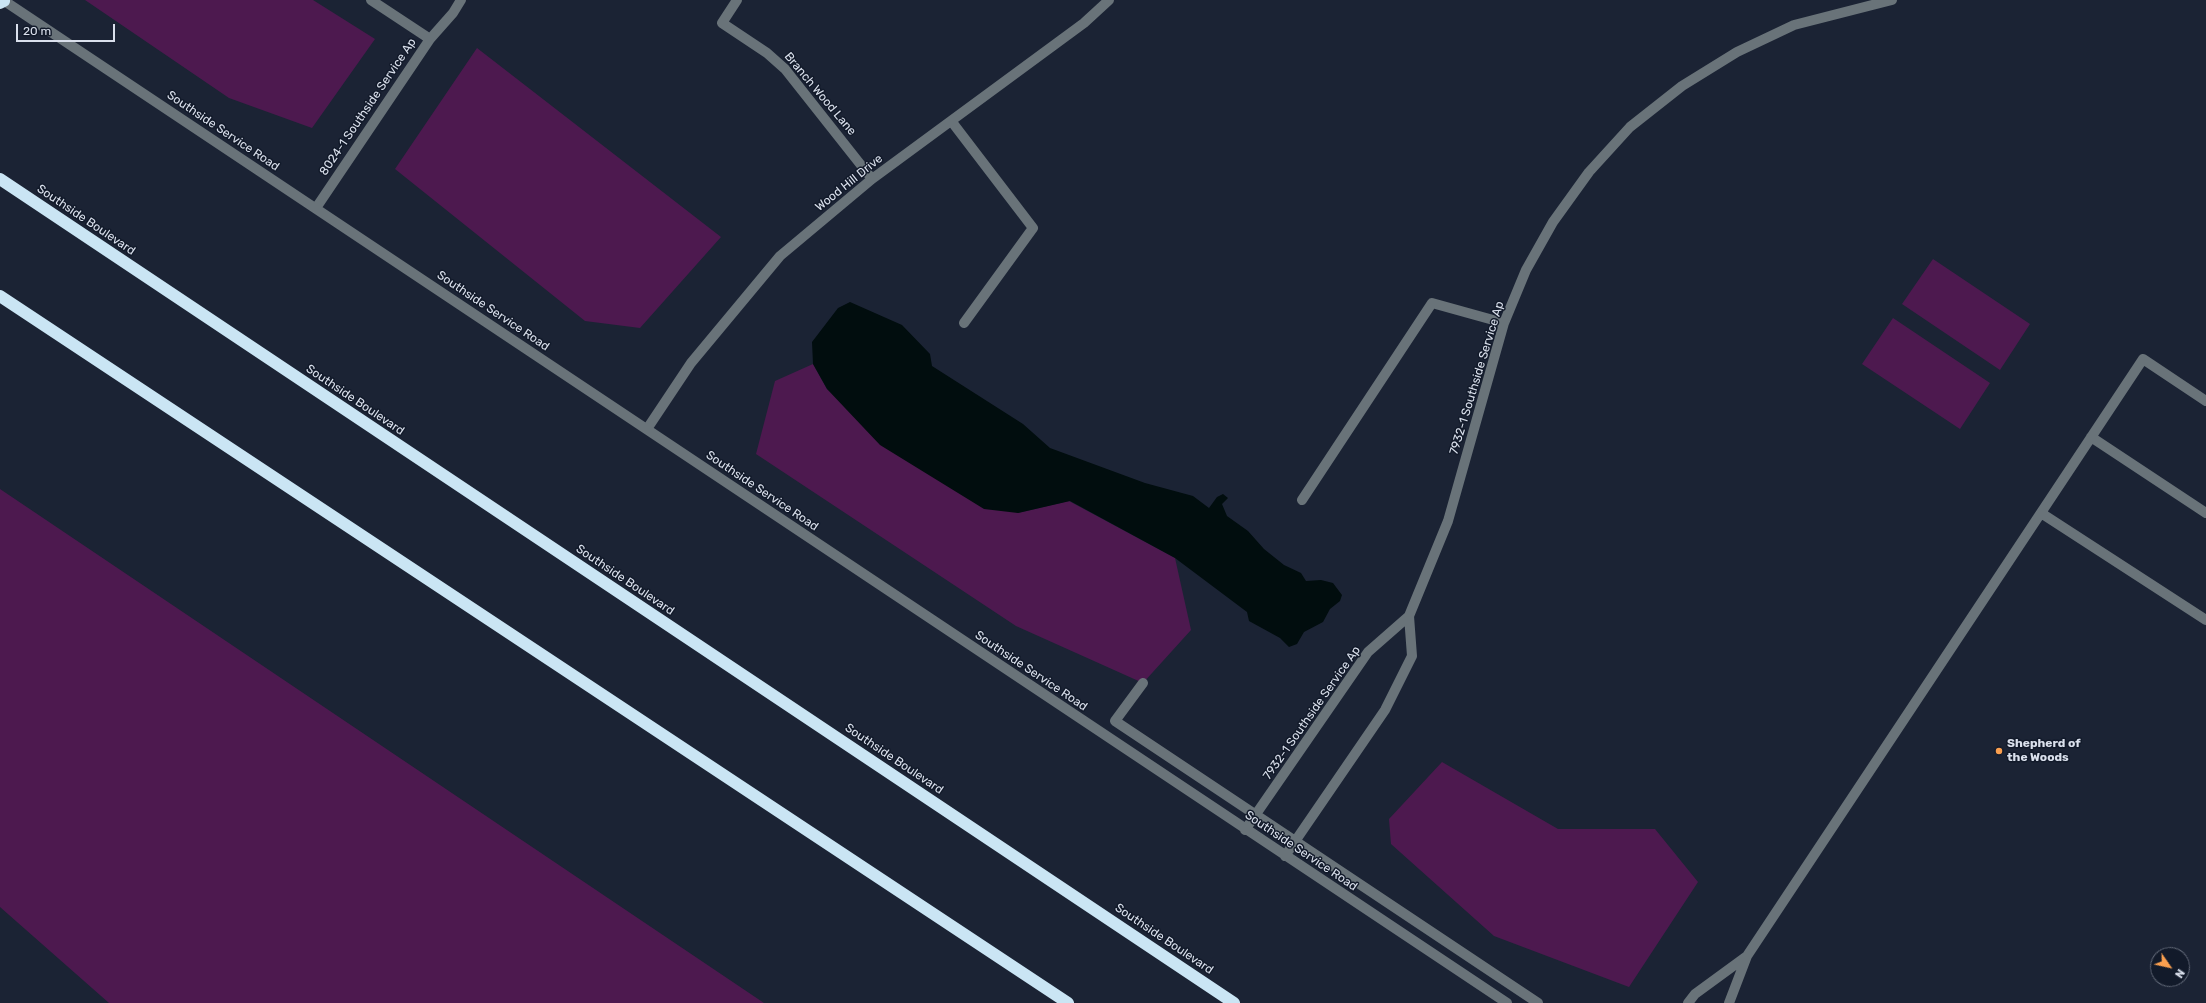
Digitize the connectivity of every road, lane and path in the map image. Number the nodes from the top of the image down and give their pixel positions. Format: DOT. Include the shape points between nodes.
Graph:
graph roads {
  1 [pos="371,0"];
  2 [pos="461,0"];
  3 [pos="737,0"];
  4 [pos="1109,0"];
  5 [pos="1892,0"];
  6 [pos="2,1"];
  7 [pos="1861,3"];
  8 [pos="430,38"];
  9 [pos="952,122"];
  10 [pos="0,179"];
  11 [pos="872,179"];
  12 [pos="316,208"];
  13 [pos="0,296"];
  14 [pos="964,323"];
  15 [pos="1504,323"];
  16 [pos="2206,401"];
  17 [pos="647,429"];
  18 [pos="2091,437"];
  19 [pos="1302,500"];
  20 [pos="2041,513"];
  21 [pos="2206,513"];
  22 [pos="1409,616"];
  23 [pos="2206,620"];
  24 [pos="1143,683"];
  25 [pos="1245,830"];
  26 [pos="1285,856"];
  27 [pos="1747,956"];
  28 [pos="1068,1003"];
  29 [pos="1234,1003"];
  30 [pos="1507,1003"];
  31 [pos="1538,1003"];
  32 [pos="1688,1003"];
  33 [pos="1729,1003"];
  1 -- 8 [label="street, 8024-1 Southside Service Ap"];
  2 -- 8 [label="street" via="453,13"];
  3 -- 11 [label="street, Branch Wood Lane" via="722,23 767,53 785,69"];
  4 -- 9 [label="street, Wood Hill Drive" via="1084,23"];
  5 -- 7 [label="street, 7932-1 Southside Service Ap"];
  6 -- 12 [label="street, Southside Service Road"];
  7 -- 15 [label="street, 7932-1 Southside Service Ap" via="1794,25 1736,52 1682,86 1630,128 1589,172 1553,222 1526,270"];
  8 -- 12 [label="street, 8024-1 Southside Service Ap"];
  9 -- 11 [label="street, Wood Hill Drive"];
  9 -- 14 [label="street" via="1033,228"];
  10 -- 29 [label="highway, Southside Boulevard"];
  11 -- 17 [label="street, Wood Hill Drive" via="780,256 691,362"];
  12 -- 17 [label="street, Southside Service Road"];
  13 -- 28 [label="highway"];
  15 -- 19 [label="street" via="1432,303"];
  15 -- 22 [label="street, 7932-1 Southside Service Ap" via="1448,521"];
  16 -- 18 [label="street" via="2143,359"];
  17 -- 25 [label="street, Southside Service Road"];
  18 -- 20 [label="street"];
  18 -- 21 [label="street"];
  20 -- 23 [label="street"];
  20 -- 27 [label="street"];
  22 -- 25 [label="street, 7932-1 Southside Service Ap" via="1368,652"];
  22 -- 26 [label="street" via="1412,656 1385,710"];
  24 -- 31 [label="street" via="1115,721"];
  25 -- 26 [label="street, Southside Service Road"];
  26 -- 30 [label="street, Southside Service Road"];
  27 -- 32 [label="street" via="1696,994"];
  27 -- 33 [label="street"];
}
